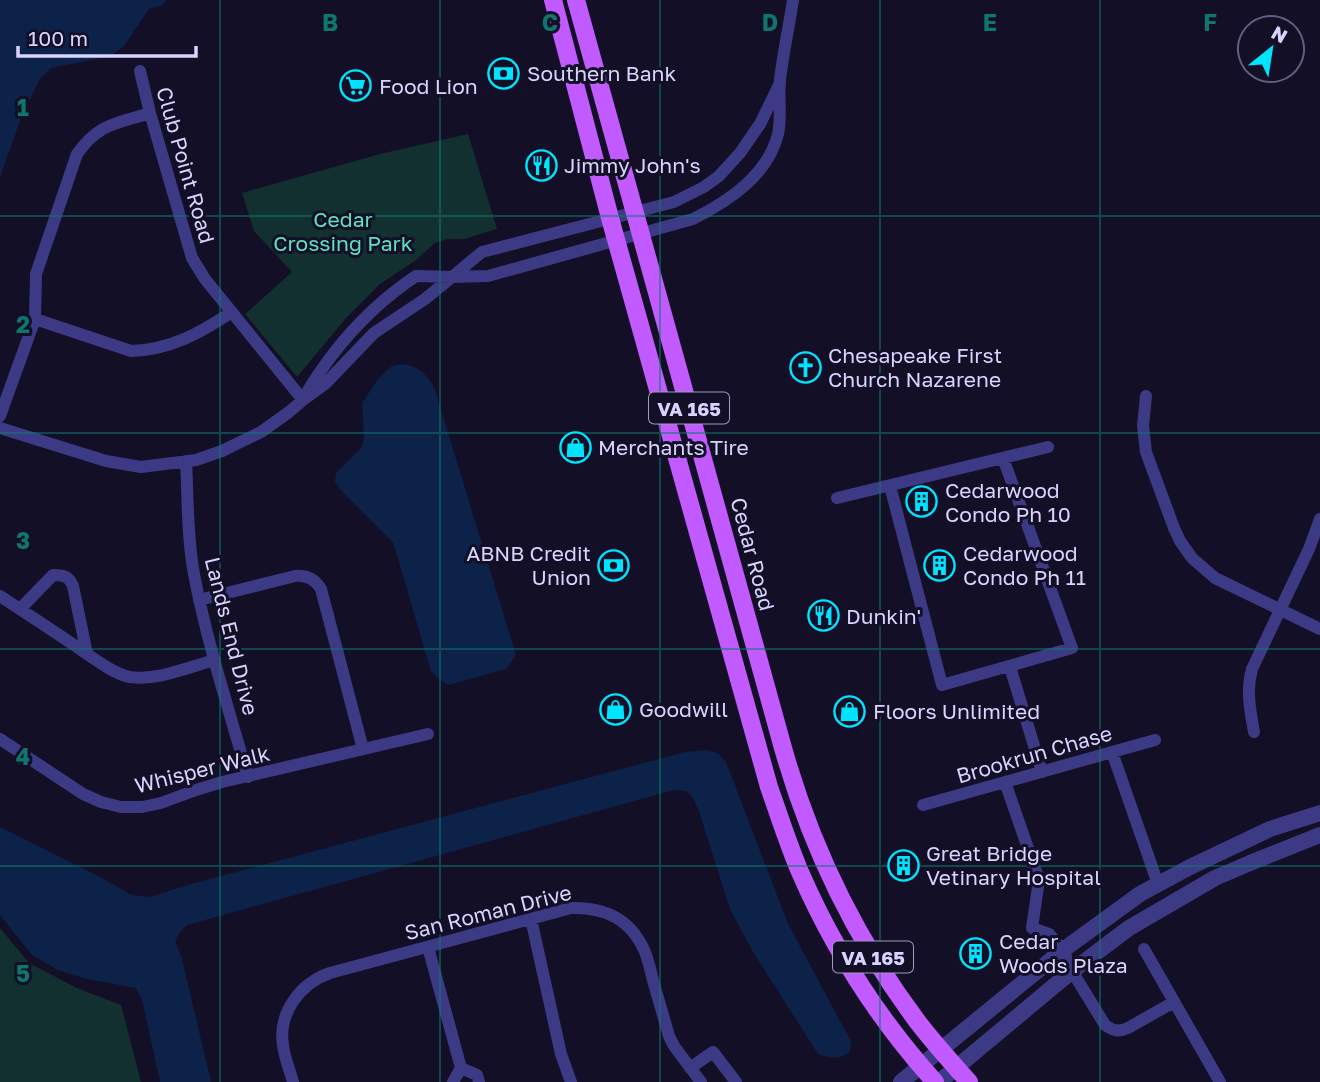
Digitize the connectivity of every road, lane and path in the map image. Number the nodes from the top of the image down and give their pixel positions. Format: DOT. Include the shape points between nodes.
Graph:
graph roads {
  1 [pos="553,0"];
  2 [pos="576,0"];
  3 [pos="793,0"];
  4 [pos="140,71"];
  5 [pos="780,83"];
  6 [pos="150,113"];
  7 [pos="635,211"];
  8 [pos="610,218"];
  9 [pos="641,234"];
  10 [pos="617,240"];
  11 [pos="452,277"];
  12 [pos="232,312"];
  13 [pos="35,319"];
  14 [pos="1146,396"];
  15 [pos="303,400"];
  16 [pos="0,416"];
  17 [pos="0,428"];
  18 [pos="1048,447"];
  19 [pos="1003,458"];
  20 [pos="186,461"];
  21 [pos="890,486"];
  22 [pos="837,498"];
  23 [pos="1320,519"];
  24 [pos="0,596"];
  25 [pos="200,600"];
  26 [pos="1280,609"];
  27 [pos="20,610"];
  28 [pos="1320,629"];
  29 [pos="88,654"];
  30 [pos="215,660"];
  31 [pos="1010,667"];
  32 [pos="1254,732"];
  33 [pos="428,734"];
  34 [pos="0,740"];
  35 [pos="1155,740"];
  36 [pos="363,749"];
  37 [pos="1112,752"];
  38 [pos="1042,772"];
  39 [pos="248,777"];
  40 [pos="1005,782"];
  41 [pos="923,805"];
  42 [pos="1320,813"];
  43 [pos="1320,835"];
  44 [pos="1158,884"];
  45 [pos="531,919"];
  46 [pos="428,947"];
  47 [pos="1144,949"];
  48 [pos="1068,961"];
  49 [pos="1174,1002"];
  50 [pos="941,1050"];
  51 [pos="561,1054"];
  52 [pos="921,1065"];
  53 [pos="690,1068"];
  54 [pos="956,1068"];
  55 [pos="461,1069"];
  56 [pos="293,1082"];
  57 [pos="453,1082"];
  58 [pos="479,1082"];
  59 [pos="560,1082"];
  60 [pos="570,1082"];
  61 [pos="701,1082"];
  62 [pos="736,1082"];
  63 [pos="901,1082"];
  64 [pos="937,1082"];
  65 [pos="969,1082"];
  66 [pos="1220,1082"];
  1 -- 8 [label="main road, VA 165"];
  2 -- 7 [label="main road, Cedar Road / VA 165"];
  3 -- 5 [label="street"];
  4 -- 6 [label="street, Club Point Road"];
  5 -- 7 [label="street" via="754,132 719,176 674,202"];
  5 -- 9 [label="street" via="778,133 757,172 714,209"];
  6 -- 12 [label="street, Club Point Road" via="192,258"];
  6 -- 13 [label="street" via="111,124 76,154 36,274"];
  7 -- 8 [label="street"];
  7 -- 9 [label="main road, Cedar Road / VA 165"];
  8 -- 10 [label="main road, VA 165"];
  8 -- 11 [label="street" via="482,252"];
  9 -- 10 [label="street"];
  9 -- 50 [label="main road, Cedar Road / VA 165" via="802,809 857,930"];
  10 -- 11 [label="street" via="488,276"];
  10 -- 52 [label="main road, VA 165" via="783,829 839,948"];
  11 -- 15 [label="street" via="374,333"];
  11 -- 15 [label="street" via="416,276 377,304 348,335"];
  12 -- 13 [label="street" via="201,332 145,351 131,351"];
  12 -- 15 [label="street, Club Point Road"];
  13 -- 16 [label="street"];
  14 -- 26 [label="street" via="1146,452 1180,541 1215,578"];
  15 -- 20 [label="street" via="261,432 222,451"];
  17 -- 20 [label="street" via="106,461 141,467"];
  18 -- 19 [label="street"];
  19 -- 21 [label="street"];
  19 -- 31 [label="street" via="1072,648"];
  20 -- 25 [label="street, Lands End Drive" via="191,551"];
  21 -- 22 [label="street"];
  21 -- 31 [label="street" via="942,685"];
  23 -- 26 [label="street"];
  24 -- 27 [label="street"];
  25 -- 30 [label="street, Lands End Drive"];
  25 -- 36 [label="street" via="301,575 317,583"];
  26 -- 28 [label="street"];
  26 -- 32 [label="street" via="1249,681"];
  27 -- 29 [label="street"];
  27 -- 29 [label="street" via="53,575 70,579"];
  29 -- 30 [label="street" via="129,677"];
  30 -- 39 [label="street, Lands End Drive"];
  31 -- 38 [label="street"];
  33 -- 36 [label="street, Whisper Walk"];
  34 -- 39 [label="street, Whisper Walk" via="83,794 121,807 161,803"];
  35 -- 37 [label="street, Brookrun Chase"];
  36 -- 39 [label="street, Whisper Walk"];
  37 -- 38 [label="street, Brookrun Chase"];
  37 -- 44 [label="street"];
  38 -- 40 [label="street, Brookrun Chase"];
  40 -- 41 [label="street, Brookrun Chase"];
  40 -- 48 [label="street" via="1040,880 1032,928 1049,934"];
  42 -- 44 [label="street" via="1270,830"];
  43 -- 48 [label="street" via="1197,888"];
  44 -- 48 [label="street" via="1140,894"];
  45 -- 46 [label="street, San Roman Drive"];
  45 -- 51 [label="street"];
  45 -- 53 [label="street, San Roman Drive" via="583,908 600,910 625,924 645,953 669,1036"];
  46 -- 55 [label="street"];
  46 -- 56 [label="street, San Roman Drive" via="319,977 300,991 288,1010 282,1033"];
  47 -- 49 [label="street"];
  48 -- 49 [label="street" via="1112,1030 1128,1028"];
  48 -- 50 [label="street"];
  48 -- 54 [label="street"];
  49 -- 66 [label="street"];
  50 -- 52 [label="street"];
  50 -- 54 [label="main road, Cedar Road / VA 165"];
  51 -- 59 [label="street"];
  51 -- 60 [label="street"];
  52 -- 63 [label="street"];
  52 -- 64 [label="main road, VA 165"];
  53 -- 61 [label="street, San Roman Drive"];
  53 -- 62 [label="street" via="713,1052"];
  54 -- 64 [label="street"];
  54 -- 65 [label="main road, Cedar Road / VA 165"];
  55 -- 57 [label="street"];
  55 -- 58 [label="street" via="477,1075"];
}
